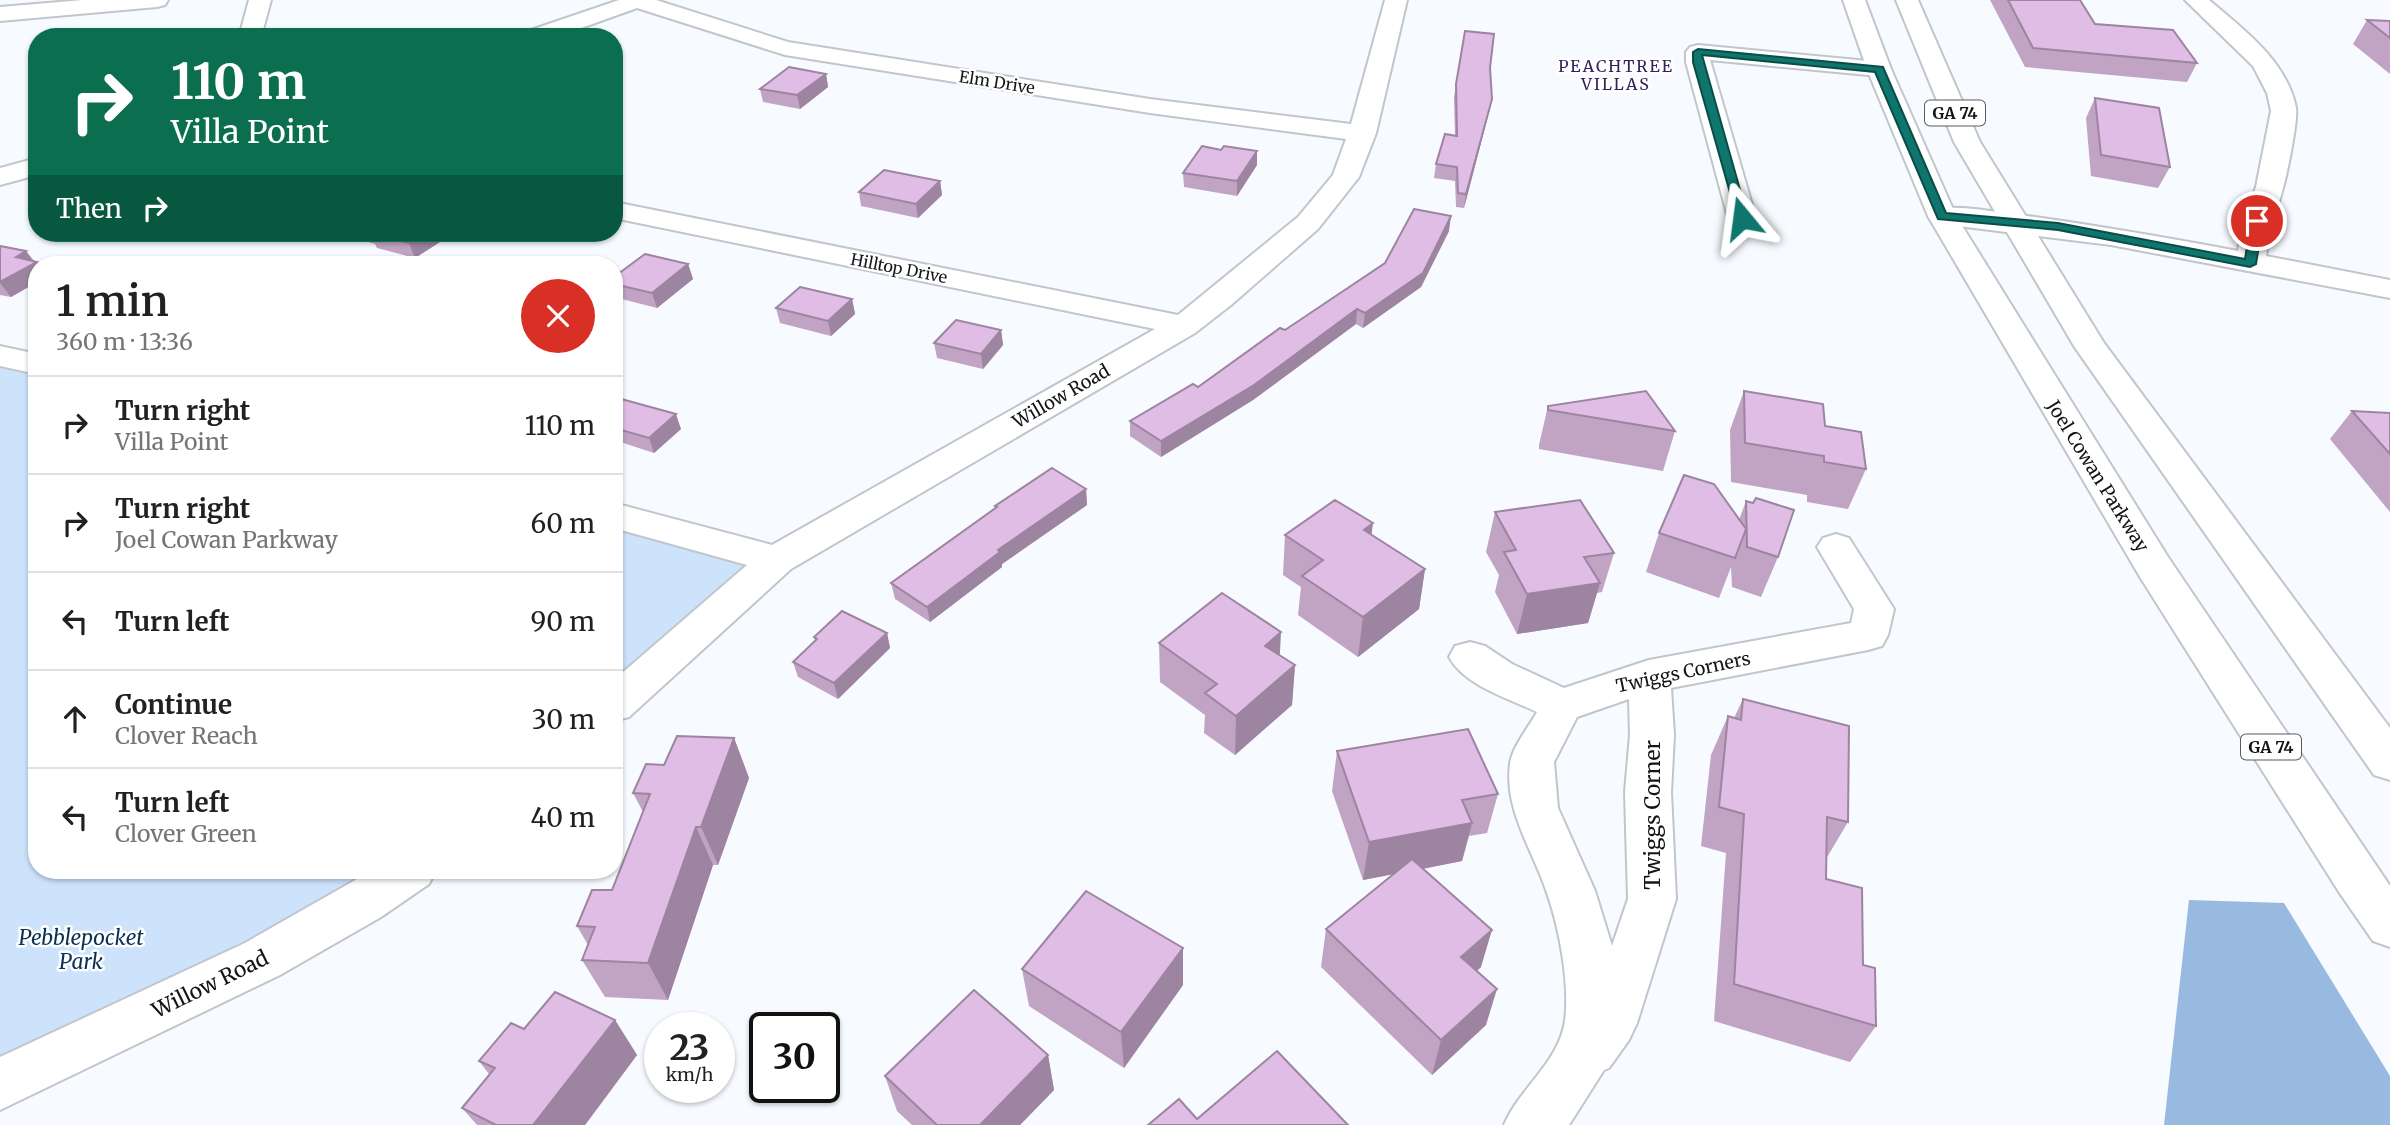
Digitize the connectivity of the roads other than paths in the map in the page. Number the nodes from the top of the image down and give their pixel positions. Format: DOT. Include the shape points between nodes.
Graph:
graph roads {
  1 [pos="157,0"];
  2 [pos="260,0"];
  3 [pos="1396,0"];
  4 [pos="1854,0"];
  5 [pos="1906,0"];
  6 [pos="2196,0"];
  7 [pos="639,1"];
  8 [pos="0,14"];
  9 [pos="252,28"];
  10 [pos="560,28"];
  11 [pos="1879,69"];
  12 [pos="1363,132"];
  13 [pos="28,169"];
  14 [pos="0,177"];
  15 [pos="623,212"];
  16 [pos="1942,216"];
  17 [pos="1742,218"];
  18 [pos="2012,221"];
  19 [pos="2250,264"];
  20 [pos="2390,289"];
  21 [pos="1184,326"];
  22 [pos="0,356"];
  23 [pos="28,362"];
  24 [pos="623,517"];
  25 [pos="1836,547"];
  26 [pos="777,560"];
  27 [pos="1470,657"];
  28 [pos="1648,676"];
  29 [pos="623,697"];
  30 [pos="1562,705"];
  31 [pos="2390,762"];
  32 [pos="398,879"];
  33 [pos="2390,925"];
  34 [pos="1580,1063"];
  35 [pos="0,1084"];
  36 [pos="1532,1125"];
  1 -- 8 [label="street"];
  2 -- 9 [label="street"];
  3 -- 12 [label="street, Willow Road"];
  4 -- 11 [label="street, Joel Cowan Parkway / GA 74"];
  5 -- 18 [label="street, GA 74" via="1967,142"];
  6 -- 19 [label="street" via="2257,54 2273,74 2283,102 2270,187 2257,221"];
  7 -- 10 [label="street"];
  7 -- 12 [label="street, Elm Drive" via="785,48 1150,106"];
  11 -- 16 [label="street, Joel Cowan Parkway / GA 74"];
  11 -- 17 [label="street" via="1698,52"];
  12 -- 21 [label="street, Willow Road" via="1346,177 1310,221"];
  13 -- 14 [label="street"];
  15 -- 21 [label="street, Hilltop Drive"];
  16 -- 18 [label="street"];
  16 -- 33 [label="street, Joel Cowan Parkway / GA 74" via="2154,567"];
  18 -- 19 [label="street"];
  18 -- 31 [label="street, GA 74" via="2090,346"];
  19 -- 20 [label="street"];
  21 -- 26 [label="street, Willow Road"];
  22 -- 23 [label="street"];
  24 -- 26 [label="street"];
  25 -- 28 [label="street, Twiggs Corners" via="1874,609 1868,635"];
  26 -- 29 [label="street, Willow Road"];
  27 -- 30 [label="street"];
  28 -- 30 [label="street, Twiggs Corners"];
  28 -- 34 [label="street, Twiggs Corner" via="1652,899 1611,1023"];
  30 -- 34 [label="street" via="1532,762 1535,808 1571,891 1588,951 1591,1020"];
  32 -- 35 [label="street, Willow Road" via="273,954"];
  34 -- 36 [label="street"];
}
